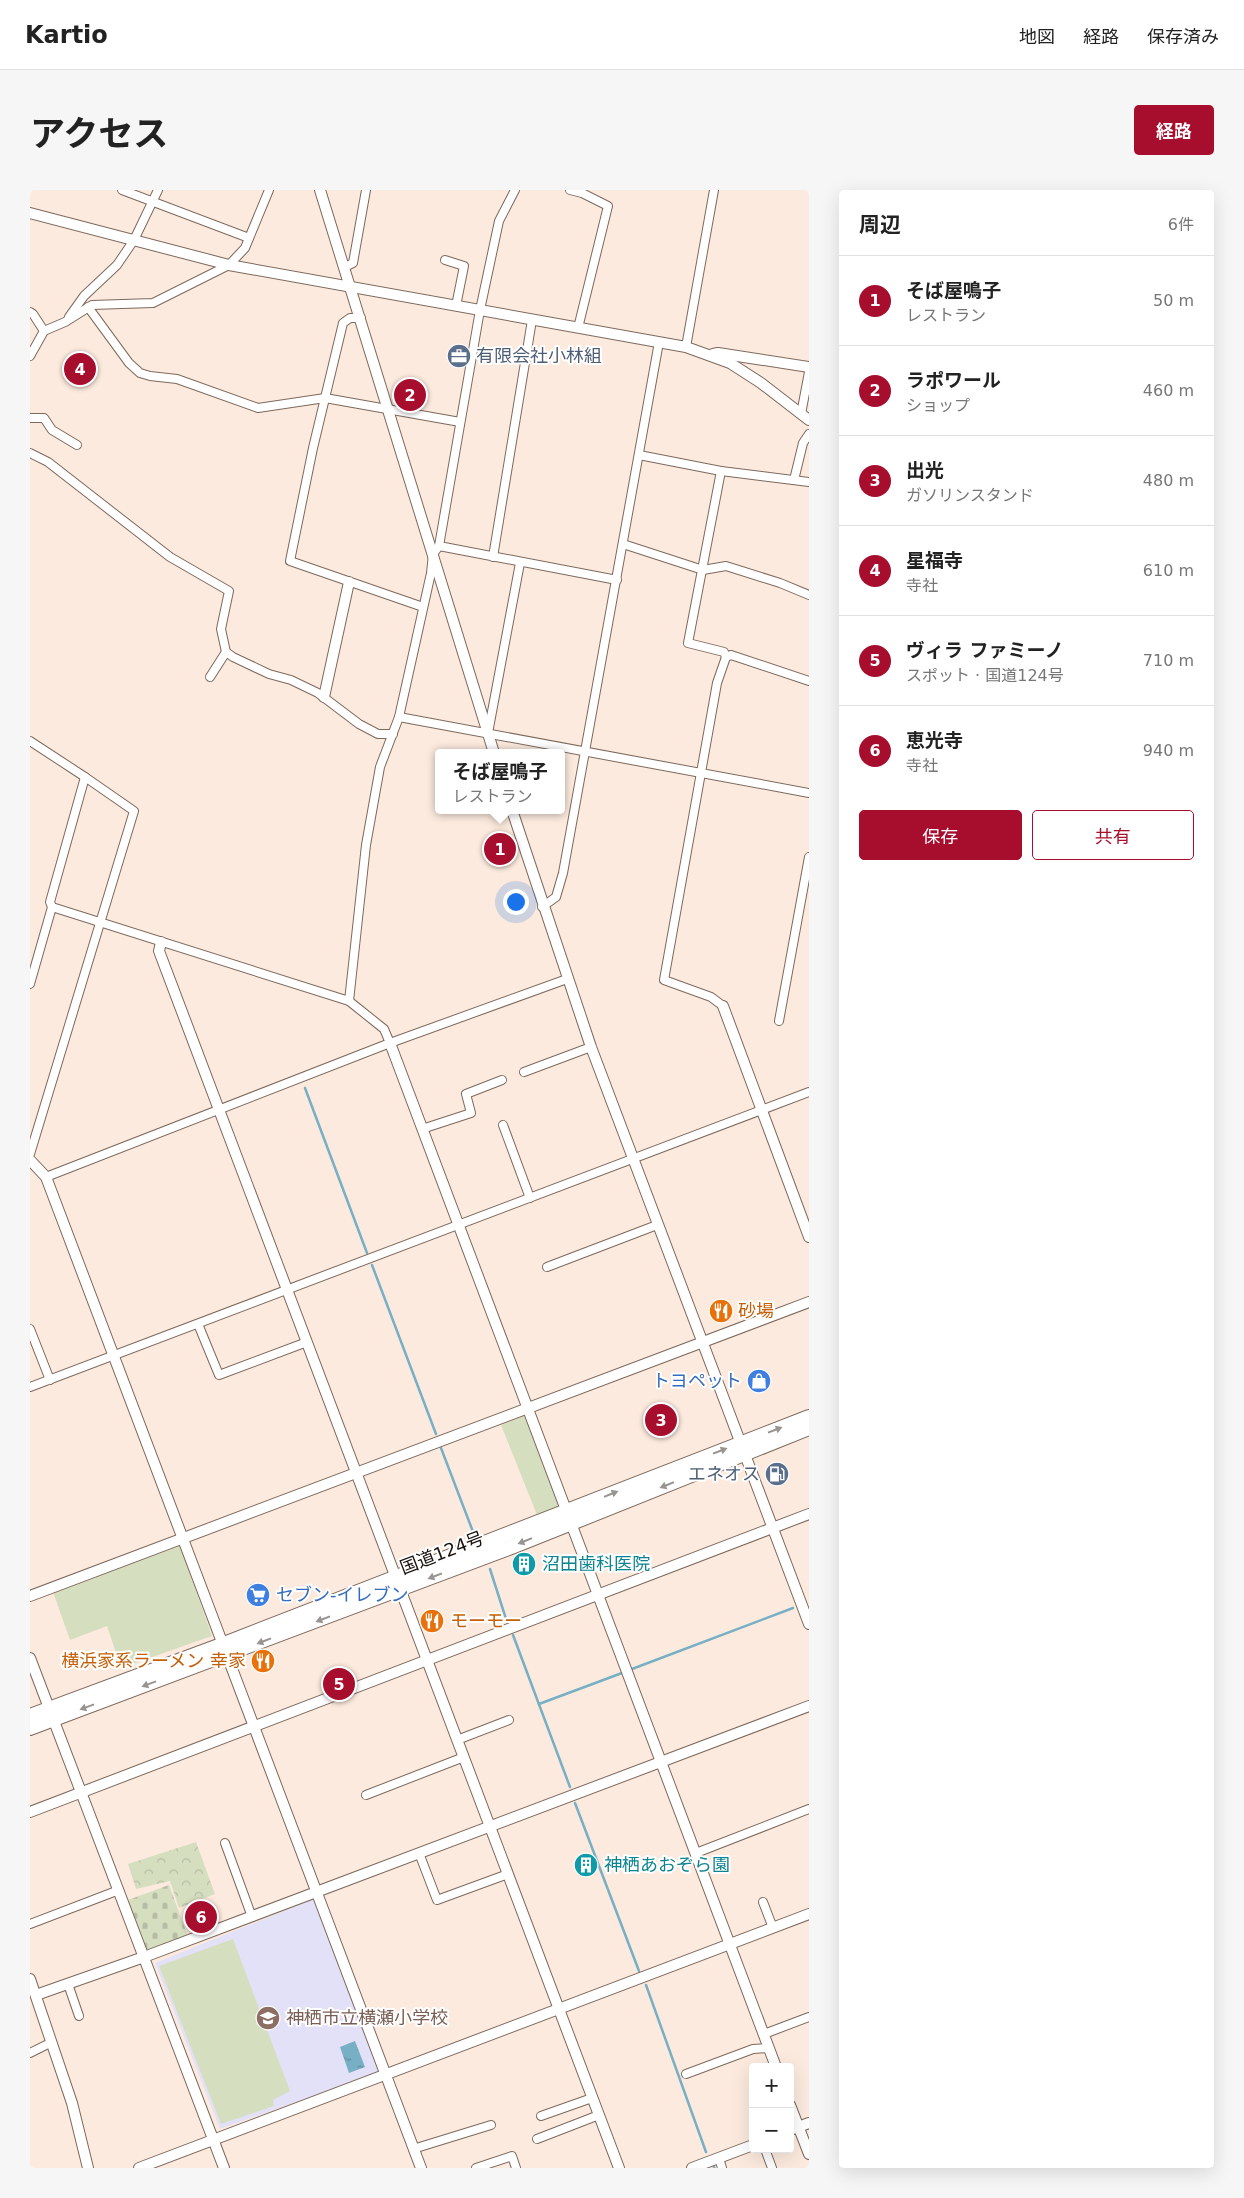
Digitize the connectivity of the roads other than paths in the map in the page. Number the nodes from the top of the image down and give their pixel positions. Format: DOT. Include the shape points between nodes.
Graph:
graph roads {
  1 [pos="122,190"];
  2 [pos="158,190"];
  3 [pos="269,190"];
  4 [pos="320,190"];
  5 [pos="366,190"];
  6 [pos="515,190"];
  7 [pos="570,190"];
  8 [pos="714,190"];
  9 [pos="583,192"];
  10 [pos="153,202"];
  11 [pos="30,213"];
  12 [pos="249,238"];
  13 [pos="134,240"];
  14 [pos="445,260"];
  15 [pos="229,265"];
  16 [pos="345,267"];
  17 [pos="351,288"];
  18 [pos="456,306"];
  19 [pos="88,307"];
  20 [pos="480,310"];
  21 [pos="30,312"];
  22 [pos="361,318"];
  23 [pos="532,320"];
  24 [pos="65,322"];
  25 [pos="578,328"];
  26 [pos="44,331"];
  27 [pos="659,342"];
  28 [pos="686,347"];
  29 [pos="709,355"];
  30 [pos="30,356"];
  31 [pos="809,367"];
  32 [pos="809,372"];
  33 [pos="325,398"];
  34 [pos="388,410"];
  35 [pos="805,417"];
  36 [pos="30,418"];
  37 [pos="460,422"];
  38 [pos="809,434"];
  39 [pos="77,445"];
  40 [pos="30,453"];
  41 [pos="639,455"];
  42 [pos="721,471"];
  43 [pos="794,480"];
  44 [pos="809,482"];
  45 [pos="623,544"];
  46 [pos="436,550"];
  47 [pos="493,557"];
  48 [pos="520,563"];
  49 [pos="703,570"];
  50 [pos="617,580"];
  51 [pos="349,582"];
  52 [pos="809,595"];
  53 [pos="423,607"];
  54 [pos="226,652"];
  55 [pos="726,657"];
  56 [pos="210,677"];
  57 [pos="809,681"];
  58 [pos="324,697"];
  59 [pos="399,717"];
  60 [pos="393,734"];
  61 [pos="488,734"];
  62 [pos="30,741"];
  63 [pos="493,749"];
  64 [pos="584,752"];
  65 [pos="702,773"];
  66 [pos="86,777"];
  67 [pos="809,793"];
  68 [pos="513,814"];
  69 [pos="809,857"];
  70 [pos="542,907"];
  71 [pos="52,908"];
  72 [pos="100,923"];
  73 [pos="161,942"];
  74 [pos="567,979"];
  75 [pos="30,984"];
  76 [pos="349,1001"];
  77 [pos="723,1006"];
  78 [pos="779,1021"];
  79 [pos="390,1043"];
  80 [pos="591,1047"];
  81 [pos="524,1072"];
  82 [pos="502,1080"];
  83 [pos="809,1092"];
  84 [pos="219,1110"];
  85 [pos="761,1110"];
  86 [pos="503,1125"];
  87 [pos="422,1129"];
  88 [pos="30,1154"];
  89 [pos="30,1160"];
  90 [pos="632,1160"];
  91 [pos="46,1177"];
  92 [pos="530,1198"];
  93 [pos="458,1225"];
  94 [pos="657,1225"];
  95 [pos="809,1237"];
  96 [pos="547,1267"];
  97 [pos="287,1291"];
  98 [pos="809,1302"];
  99 [pos="198,1324"];
  100 [pos="30,1329"];
  101 [pos="307,1342"];
  102 [pos="702,1342"];
  103 [pos="114,1356"];
  104 [pos="50,1380"];
  105 [pos="30,1387"];
  106 [pos="528,1408"];
  107 [pos="809,1417"];
  108 [pos="809,1428"];
  109 [pos="743,1449"];
  110 [pos="356,1473"];
  111 [pos="809,1514"];
  112 [pos="568,1518"];
  113 [pos="772,1528"];
  114 [pos="184,1538"];
  115 [pos="398,1583"];
  116 [pos="598,1594"];
  117 [pos="30,1596"];
  118 [pos="809,1624"];
  119 [pos="226,1649"];
  120 [pos="30,1658"];
  121 [pos="427,1660"];
  122 [pos="809,1706"];
  123 [pos="52,1714"];
  124 [pos="30,1716"];
  125 [pos="509,1720"];
  126 [pos="254,1725"];
  127 [pos="30,1728"];
  128 [pos="457,1740"];
  129 [pos="464,1757"];
  130 [pos="662,1762"];
  131 [pos="82,1793"];
  132 [pos="366,1794"];
  133 [pos="809,1809"];
  134 [pos="30,1812"];
  135 [pos="490,1827"];
  136 [pos="225,1843"];
  137 [pos="419,1853"];
  138 [pos="696,1853"];
  139 [pos="508,1874"];
  140 [pos="119,1890"];
  141 [pos="317,1892"];
  142 [pos="763,1902"];
  143 [pos="809,1914"];
  144 [pos="252,1917"];
  145 [pos="30,1924"];
  146 [pos="773,1928"];
  147 [pos="731,1944"];
  148 [pos="144,1957"];
  149 [pos="30,1979"];
  150 [pos="68,1984"];
  151 [pos="36,1995"];
  152 [pos="559,2008"];
  153 [pos="79,2016"];
  154 [pos="809,2017"];
  155 [pos="764,2034"];
  156 [pos="52,2042"];
  157 [pos="769,2048"];
  158 [pos="30,2053"];
  159 [pos="775,2063"];
  160 [pos="386,2074"];
  161 [pos="686,2074"];
  162 [pos="592,2098"];
  163 [pos="599,2115"];
  164 [pos="541,2116"];
  165 [pos="809,2123"];
  166 [pos="491,2125"];
  167 [pos="794,2129"];
  168 [pos="214,2139"];
  169 [pos="537,2140"];
  170 [pos="749,2147"];
  171 [pos="414,2149"];
  172 [pos="766,2153"];
  173 [pos="809,2154"];
  174 [pos="721,2163"];
  175 [pos="144,2167"];
  176 [pos="88,2168"];
  177 [pos="224,2168"];
  178 [pos="420,2168"];
  179 [pos="476,2168"];
  180 [pos="516,2168"];
  181 [pos="619,2168"];
  182 [pos="692,2168"];
  183 [pos="772,2168"];
  1 -- 10 [label="street"];
  2 -- 10 [label="street"];
  3 -- 12 [label="street"];
  4 -- 16 [label="street"];
  5 -- 16 [label="street" via="353,263"];
  6 -- 20 [label="street" via="499,221"];
  7 -- 9 [label="street"];
  8 -- 28 [label="street"];
  9 -- 25 [label="street" via="608,206"];
  10 -- 12 [label="street"];
  10 -- 13 [label="street"];
  11 -- 13 [label="street"];
  12 -- 15 [label="street" via="245,248"];
  13 -- 15 [label="street"];
  13 -- 24 [label="street" via="117,265 84,296"];
  14 -- 18 [label="street" via="464,266"];
  15 -- 17 [label="street"];
  15 -- 19 [label="street" via="153,303"];
  16 -- 17 [label="street"];
  17 -- 18 [label="street"];
  17 -- 22 [label="street"];
  18 -- 20 [label="street"];
  19 -- 24 [label="street"];
  19 -- 33 [label="street" via="140,373 177,379 258,408"];
  20 -- 23 [label="street"];
  20 -- 37 [label="street"];
  21 -- 26 [label="street"];
  22 -- 33 [label="street" via="350,318 343,323"];
  22 -- 34 [label="street"];
  23 -- 25 [label="street"];
  23 -- 47 [label="street"];
  24 -- 26 [label="street"];
  25 -- 27 [label="street"];
  26 -- 30 [label="street"];
  27 -- 28 [label="street"];
  27 -- 41 [label="street"];
  28 -- 29 [label="street"];
  29 -- 31 [label="street" via="718,353"];
  29 -- 35 [label="street" via="730,363 761,383"];
  32 -- 35 [label="street"];
  33 -- 34 [label="street"];
  33 -- 51 [label="street" via="290,560"];
  34 -- 37 [label="street"];
  34 -- 46 [label="street"];
  36 -- 39 [label="street" via="44,418 52,430"];
  37 -- 46 [label="street"];
  38 -- 43 [label="street" via="803,443"];
  40 -- 54 [label="street" via="48,462 170,557 229,591 221,629"];
  41 -- 42 [label="street"];
  41 -- 45 [label="street"];
  42 -- 43 [label="street"];
  42 -- 49 [label="street"];
  43 -- 44 [label="street"];
  45 -- 49 [label="street"];
  45 -- 50 [label="street"];
  46 -- 47 [label="street"];
  46 -- 53 [label="street"];
  46 -- 61 [label="street"];
  47 -- 48 [label="street"];
  48 -- 50 [label="street"];
  48 -- 61 [label="street"];
  49 -- 52 [label="street" via="726,566"];
  49 -- 55 [label="street" via="688,643 724,652"];
  50 -- 64 [label="street"];
  51 -- 53 [label="street"];
  51 -- 58 [label="street"];
  53 -- 59 [label="street"];
  54 -- 56 [label="street"];
  54 -- 58 [label="street"];
  55 -- 57 [label="street" via="731,655"];
  55 -- 65 [label="street" via="717,682"];
  58 -- 60 [label="street" via="359,724 378,734"];
  59 -- 60 [label="street"];
  59 -- 61 [label="street"];
  60 -- 76 [label="street" via="380,767 366,845"];
  61 -- 63 [label="street"];
  61 -- 64 [label="street"];
  62 -- 66 [label="street"];
  64 -- 65 [label="street"];
  64 -- 70 [label="street" via="561,881 556,897"];
  65 -- 67 [label="street"];
  65 -- 77 [label="street" via="664,980 711,997"];
  66 -- 71 [label="street" via="50,902"];
  66 -- 72 [label="street" via="134,811"];
  68 -- 70 [label="street"];
  69 -- 78 [label="street"];
  70 -- 74 [label="street"];
  71 -- 72 [label="street"];
  71 -- 75 [label="street"];
  72 -- 73 [label="street"];
  72 -- 88 [label="street"];
  73 -- 76 [label="street"];
  73 -- 84 [label="street" via="159,951"];
  74 -- 79 [label="street"];
  74 -- 80 [label="street"];
  76 -- 79 [label="street" via="384,1029"];
  77 -- 85 [label="street"];
  79 -- 84 [label="street"];
  79 -- 87 [label="street"];
  80 -- 81 [label="street"];
  80 -- 90 [label="street"];
  82 -- 87 [label="street" via="466,1094 471,1114"];
  83 -- 85 [label="street"];
  84 -- 91 [label="street"];
  84 -- 97 [label="street"];
  85 -- 90 [label="street"];
  85 -- 95 [label="street"];
  86 -- 92 [label="street"];
  87 -- 93 [label="street"];
  89 -- 91 [label="street"];
  90 -- 92 [label="street"];
  90 -- 94 [label="street"];
  91 -- 103 [label="street"];
  92 -- 93 [label="street"];
  93 -- 97 [label="street"];
  93 -- 106 [label="street"];
  94 -- 96 [label="street"];
  94 -- 102 [label="street"];
  97 -- 99 [label="street"];
  97 -- 101 [label="street"];
  98 -- 102 [label="street"];
  99 -- 101 [label="street" via="219,1375"];
  99 -- 103 [label="street"];
  100 -- 104 [label="street"];
  101 -- 110 [label="street"];
  102 -- 106 [label="street"];
  102 -- 109 [label="street"];
  103 -- 104 [label="street"];
  103 -- 114 [label="street"];
  104 -- 105 [label="street"];
  106 -- 110 [label="street"];
  106 -- 112 [label="street"];
  109 -- 107 [label="highway, 国道124号, one-way"];
  108 -- 109 [label="highway, 国道124号"];
  109 -- 112 [label="highway, 国道124号"];
  109 -- 113 [label="street"];
  110 -- 114 [label="street"];
  110 -- 115 [label="street"];
  111 -- 113 [label="street"];
  112 -- 115 [label="highway, 国道124号"];
  112 -- 116 [label="street"];
  113 -- 116 [label="street"];
  113 -- 118 [label="street"];
  114 -- 117 [label="street"];
  114 -- 119 [label="street"];
  115 -- 119 [label="highway, 国道124号"];
  115 -- 121 [label="street"];
  116 -- 121 [label="street"];
  116 -- 130 [label="street"];
  119 -- 123 [label="highway, 国道124号"];
  119 -- 126 [label="street"];
  120 -- 123 [label="street"];
  121 -- 126 [label="street"];
  121 -- 128 [label="street"];
  122 -- 130 [label="street"];
  123 -- 124 [label="highway, 国道124号"];
  123 -- 127 [label="highway, 国道124号"];
  123 -- 131 [label="street"];
  125 -- 128 [label="street"];
  126 -- 131 [label="street"];
  126 -- 141 [label="street"];
  128 -- 129 [label="street"];
  129 -- 132 [label="street"];
  129 -- 135 [label="street"];
  130 -- 135 [label="street"];
  130 -- 138 [label="street"];
  131 -- 134 [label="street"];
  131 -- 140 [label="street"];
  133 -- 138 [label="street"];
  135 -- 137 [label="street"];
  135 -- 139 [label="street"];
  136 -- 144 [label="street"];
  137 -- 139 [label="street" via="437,1900"];
  137 -- 141 [label="street"];
  138 -- 147 [label="street"];
  139 -- 152 [label="street"];
  140 -- 145 [label="street"];
  140 -- 148 [label="street"];
  141 -- 144 [label="street"];
  141 -- 160 [label="street"];
  142 -- 146 [label="street"];
  143 -- 146 [label="street"];
  144 -- 148 [label="street"];
  146 -- 147 [label="street"];
  147 -- 152 [label="street"];
  147 -- 155 [label="street"];
  148 -- 150 [label="street"];
  148 -- 168 [label="street"];
  149 -- 151 [label="street"];
  150 -- 151 [label="street"];
  150 -- 153 [label="street"];
  151 -- 156 [label="street"];
  152 -- 160 [label="street"];
  152 -- 162 [label="street"];
  154 -- 155 [label="street"];
  155 -- 157 [label="street"];
  156 -- 158 [label="street"];
  156 -- 176 [label="street"];
  157 -- 159 [label="street"];
  157 -- 161 [label="street" via="753,2049"];
  160 -- 168 [label="street"];
  160 -- 171 [label="street"];
  162 -- 163 [label="street"];
  162 -- 164 [label="street"];
  163 -- 169 [label="street"];
  163 -- 181 [label="street"];
  165 -- 167 [label="street"];
  166 -- 171 [label="street"];
  167 -- 173 [label="street"];
  168 -- 175 [label="street"];
  168 -- 177 [label="street"];
  170 -- 174 [label="street"];
  171 -- 178 [label="street"];
  172 -- 183 [label="street"];
  174 -- 182 [label="street"];
  179 -- 180 [label="street" via="512,2156"];
}
